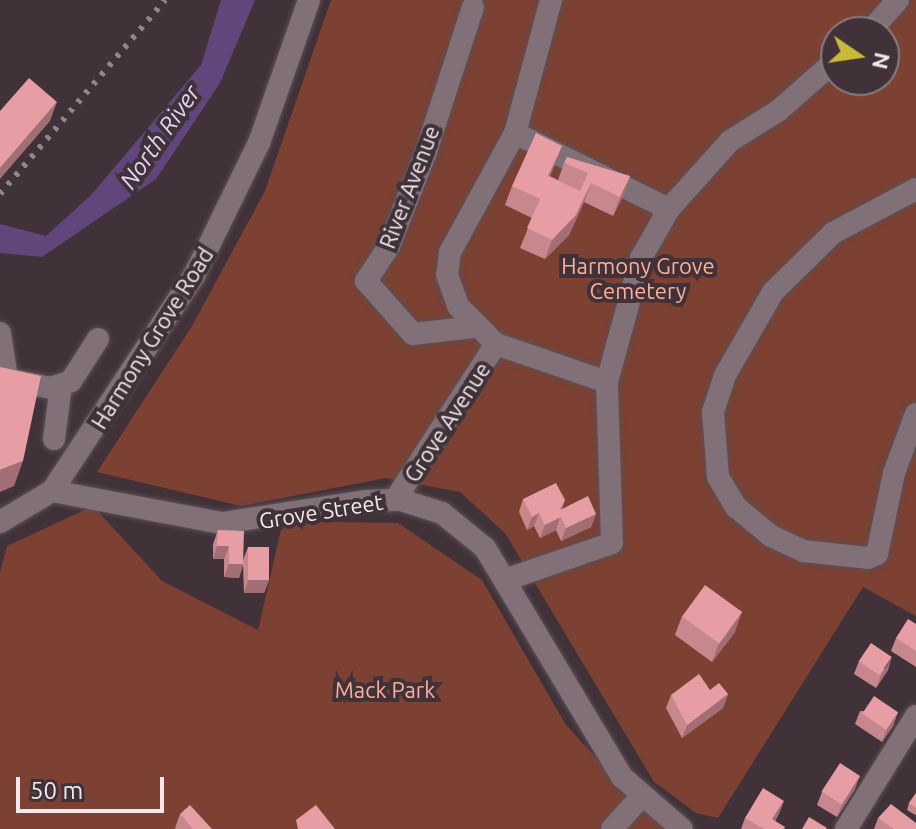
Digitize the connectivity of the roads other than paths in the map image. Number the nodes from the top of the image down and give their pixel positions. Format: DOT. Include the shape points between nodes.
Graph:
graph roads {
  1 [pos="309,0"];
  2 [pos="551,0"];
  3 [pos="898,0"];
  4 [pos="473,7"];
  5 [pos="884,16"];
  6 [pos="820,74"];
  7 [pos="515,133"];
  8 [pos="916,189"];
  9 [pos="669,209"];
  10 [pos="474,327"];
  11 [pos="0,333"];
  12 [pos="98,339"];
  13 [pos="496,344"];
  14 [pos="4,380"];
  15 [pos="607,382"];
  16 [pos="61,385"];
  17 [pos="916,414"];
  18 [pos="54,439"];
  19 [pos="52,491"];
  20 [pos="395,500"];
  21 [pos="0,522"];
  22 [pos="505,580"];
  23 [pos="916,716"];
  24 [pos="641,797"];
  25 [pos="612,829"];
  26 [pos="682,829"];
  27 [pos="846,829"];
  1 -- 19 [label="street, Harmony Grove Road" via="259,143 212,244"];
  2 -- 7 [label="street, Grove Avenue"];
  3 -- 5 [label="street"];
  4 -- 10 [label="street, River Avenue" via="426,152 389,246 366,281 413,334"];
  6 -- 9 [label="street" via="778,111 730,141"];
  7 -- 9 [label="street"];
  7 -- 10 [label="street, Grove Avenue" via="450,252 447,275"];
  8 -- 17 [label="street" via="833,233 773,292 725,375 713,412 718,477 736,507 771,536 803,551 868,558 877,554 894,473"];
  9 -- 15 [label="street" via="625,299"];
  10 -- 13 [label="street, Grove Avenue"];
  11 -- 14 [label="street"];
  12 -- 16 [label="street" via="71,381"];
  13 -- 15 [label="street, Grove Avenue"];
  13 -- 20 [label="street, Grove Avenue"];
  14 -- 16 [label="street"];
  15 -- 22 [label="street" via="612,543"];
  16 -- 18 [label="street"];
  19 -- 20 [label="street, Grove Street" via="222,523"];
  19 -- 21 [label="street"];
  20 -- 22 [label="street, Grove Street" via="468,529"];
  22 -- 24 [label="street, Grove Street"];
  23 -- 27 [label="street"];
  24 -- 25 [label="street"];
  24 -- 26 [label="street, Grove Street"];
}
